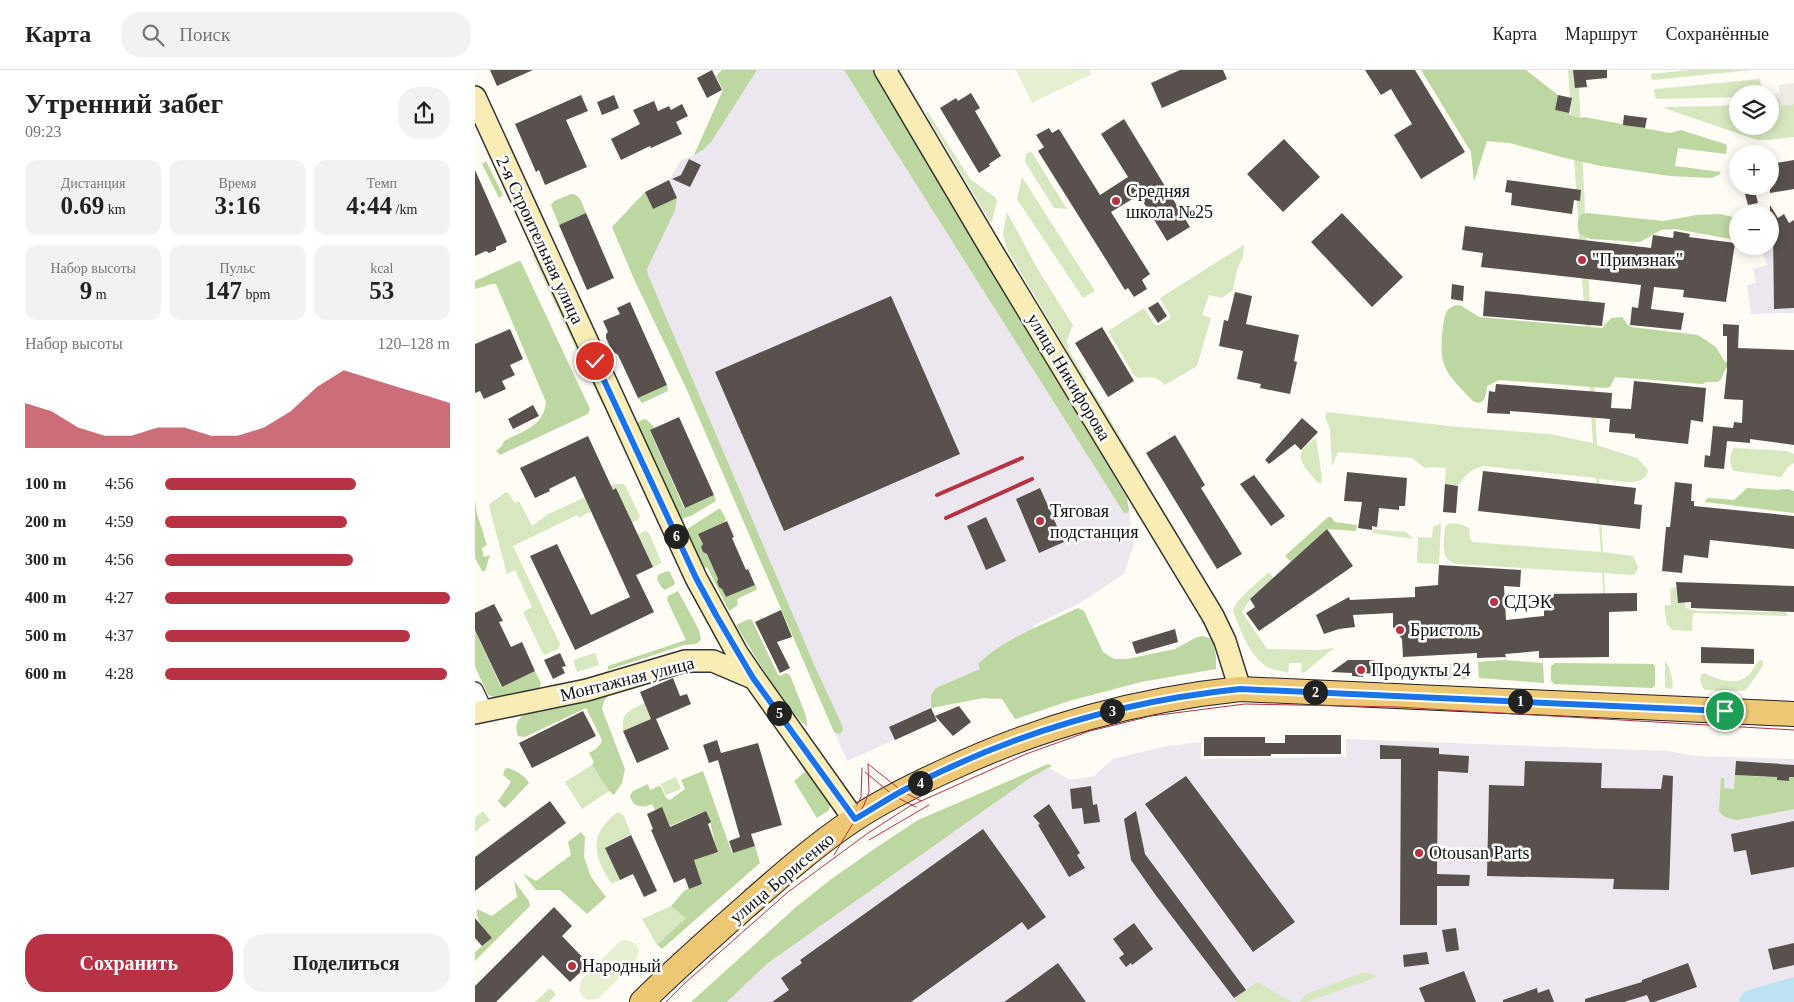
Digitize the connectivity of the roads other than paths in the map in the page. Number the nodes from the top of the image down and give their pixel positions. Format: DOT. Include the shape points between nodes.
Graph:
graph roads {
  1 [pos="885,70"];
  2 [pos="475,97"];
  3 [pos="753,678"];
  4 [pos="1240,689"];
  5 [pos="475,690"];
  6 [pos="480,712"];
  7 [pos="1794,714"];
  8 [pos="855,819"];
  9 [pos="641,1002"];
  1 -- 4 [label="main road, улица Никифорова" via="1217,622"];
  2 -- 3 [label="main road, 2-я Строительная улица" via="696,578"];
  3 -- 6 [label="main road, Монтажная улица" via="713,661 685,661 587,690"];
  3 -- 8 [label="main road"];
  4 -- 7 [label="main road, улица Борисенко"];
  4 -- 8 [label="main road, улица Борисенко" via="1146,702 1017,740 911,787"];
  5 -- 6 [label="street"];
  8 -- 9 [label="main road, улица Борисенко" via="779,877"];
}
